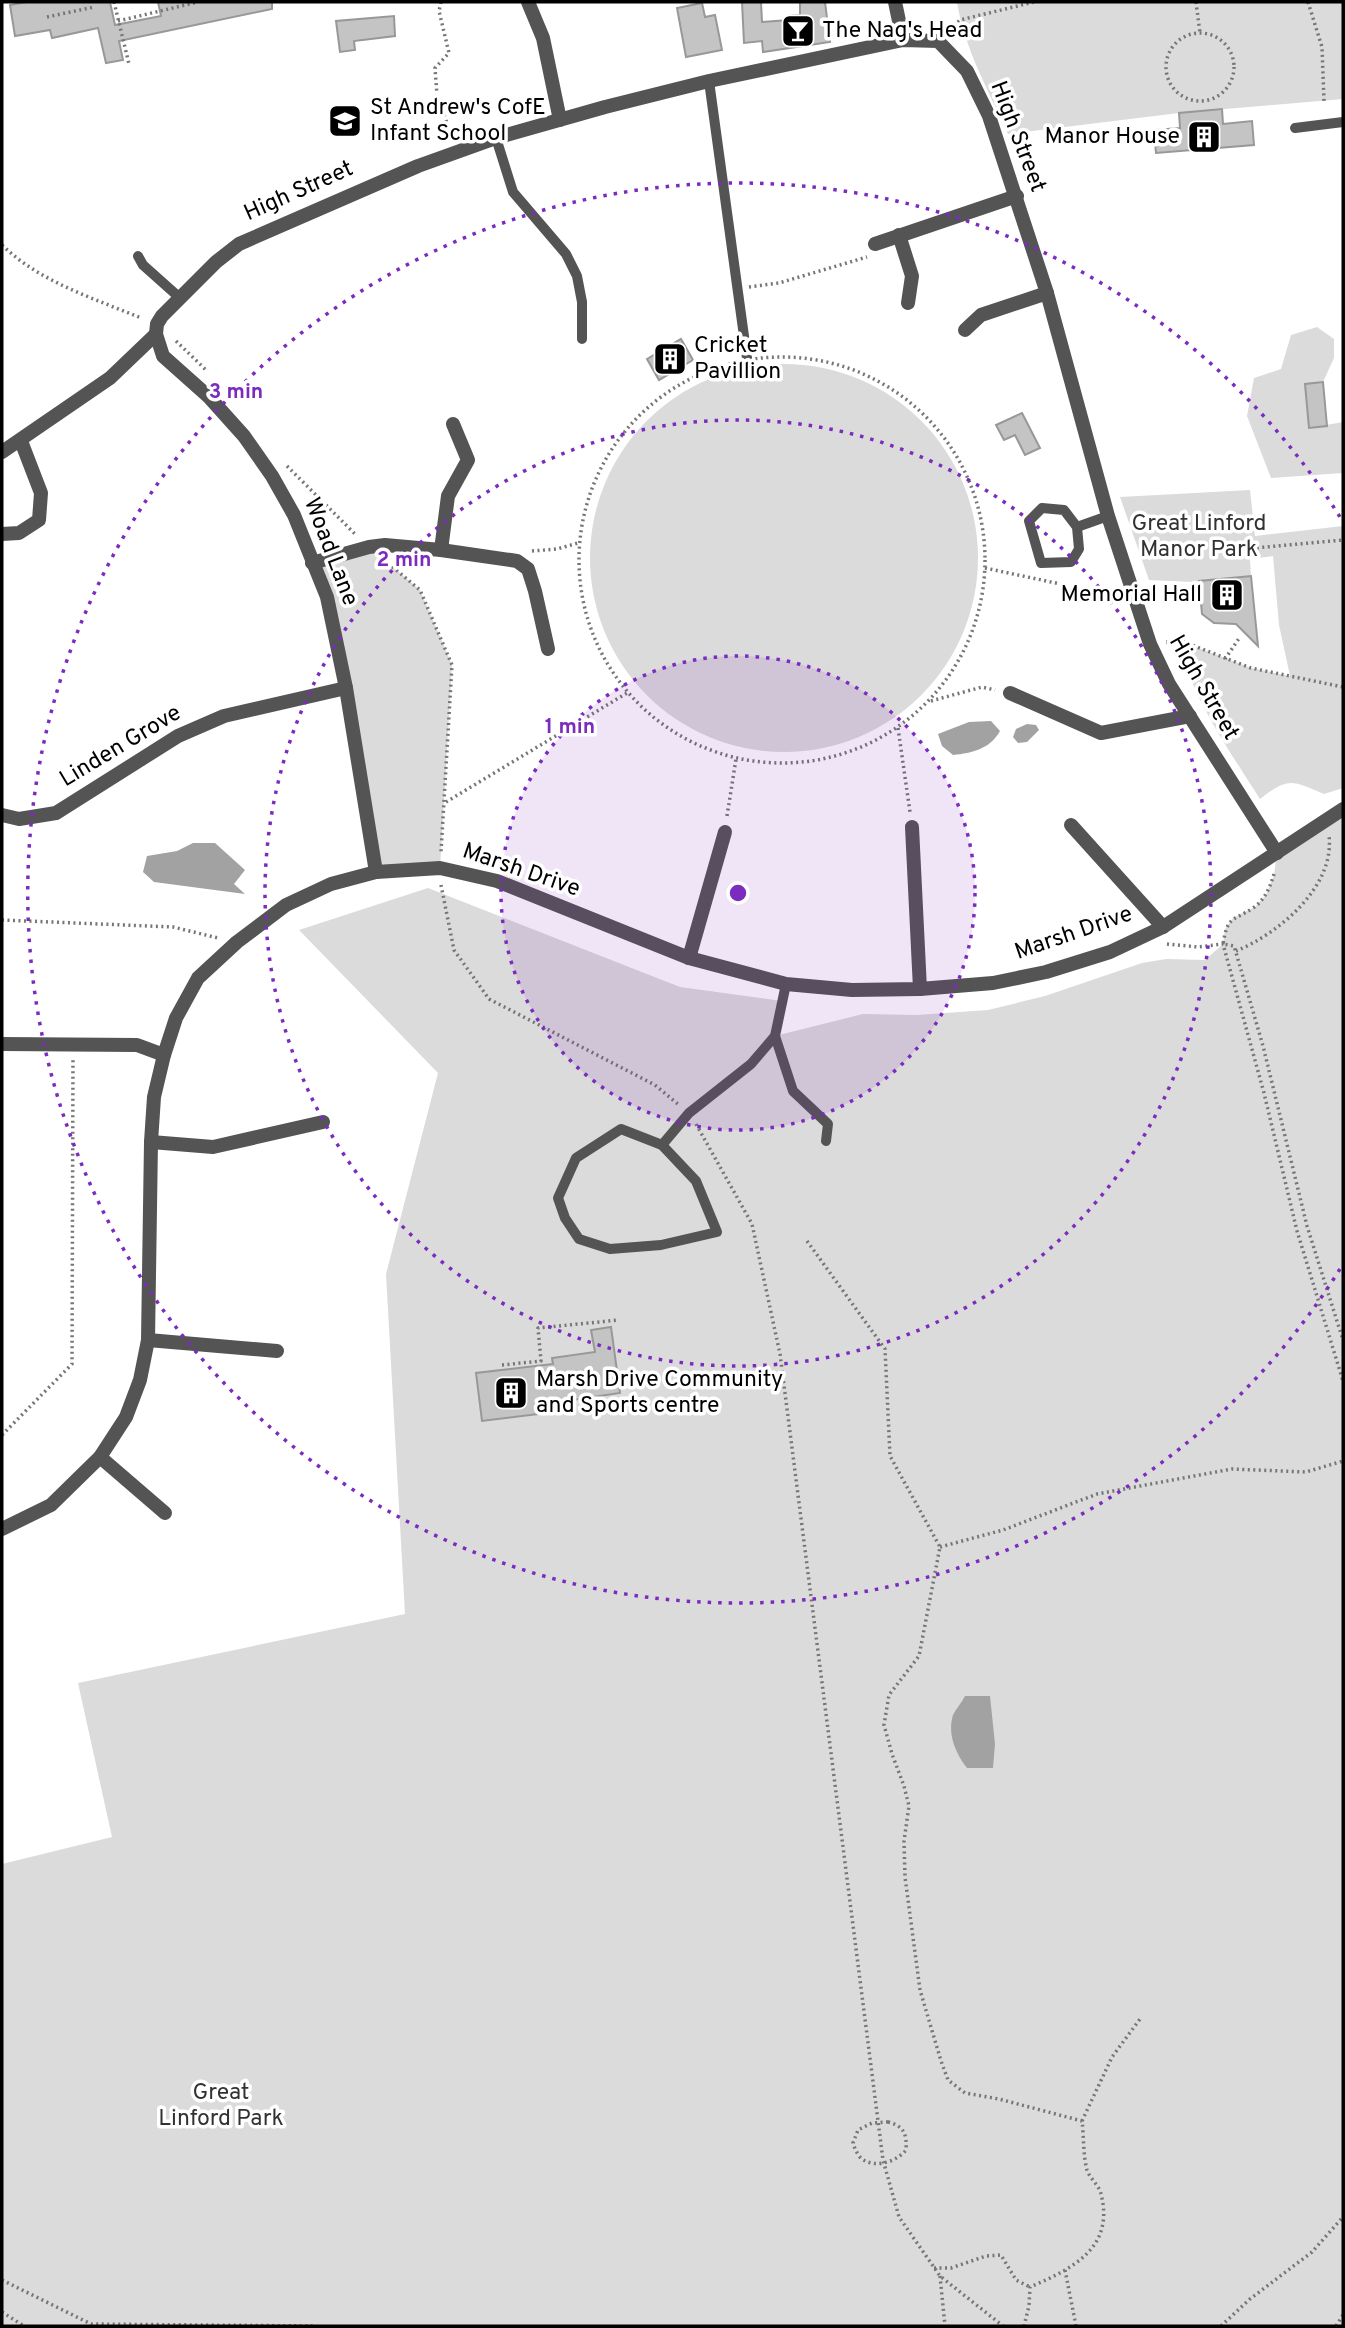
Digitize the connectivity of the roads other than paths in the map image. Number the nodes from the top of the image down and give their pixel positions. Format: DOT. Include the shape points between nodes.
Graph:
graph roads {
  1 [pos="528,2"];
  2 [pos="895,2"];
  3 [pos="903,40"];
  4 [pos="709,81"];
  5 [pos="560,120"];
  6 [pos="1343,122"];
  7 [pos="1295,128"];
  8 [pos="495,138"];
  9 [pos="1017,197"];
  10 [pos="899,235"];
  11 [pos="875,244"];
  12 [pos="138,256"];
  13 [pos="1046,293"];
  14 [pos="180,298"];
  15 [pos="908,303"];
  16 [pos="157,329"];
  17 [pos="965,330"];
  18 [pos="582,339"];
  19 [pos="747,358"];
  20 [pos="453,424"];
  21 [pos="20,441"];
  22 [pos="2,452"];
  23 [pos="1108,516"];
  24 [pos="1077,527"];
  25 [pos="2,534"];
  26 [pos="441,550"];
  27 [pos="312,563"];
  28 [pos="548,649"];
  29 [pos="345,688"];
  30 [pos="1010,693"];
  31 [pos="1190,716"];
  32 [pos="1343,809"];
  33 [pos="2,815"];
  34 [pos="1071,825"];
  35 [pos="912,827"];
  36 [pos="725,832"];
  37 [pos="1277,853"];
  38 [pos="376,872"];
  39 [pos="1163,927"];
  40 [pos="689,958"];
  41 [pos="786,984"];
  42 [pos="920,989"];
  43 [pos="775,1036"];
  44 [pos="2,1044"];
  45 [pos="164,1055"];
  46 [pos="323,1122"];
  47 [pos="826,1141"];
  48 [pos="151,1142"];
  49 [pos="662,1145"];
  50 [pos="148,1340"];
  51 [pos="277,1351"];
  52 [pos="100,1457"];
  53 [pos="165,1513"];
  54 [pos="2,1529"];
  1 -- 5 [label="street" via="543,38"];
  2 -- 3 [label="street"];
  3 -- 4 [label="street, High Street"];
  3 -- 9 [label="street, High Street" via="938,41 967,71 989,116"];
  4 -- 5 [label="street, High Street"];
  4 -- 19 [label="lane"];
  5 -- 8 [label="street, High Street"];
  6 -- 7 [label="lane"];
  8 -- 14 [label="street, High Street" via="239,244"];
  8 -- 18 [label="lane" via="513,192 566,254 577,276"];
  9 -- 10 [label="street"];
  9 -- 13 [label="street, High Street"];
  10 -- 11 [label="street"];
  10 -- 15 [label="street" via="912,276"];
  12 -- 14 [label="lane"];
  13 -- 17 [label="street" via="981,315"];
  13 -- 23 [label="street, High Street"];
  14 -- 16 [label="street, High Street"];
  16 -- 21 [label="street, High Street" via="110,378"];
  16 -- 27 [label="street, Woad Lane" via="163,356 209,397 272,475"];
  20 -- 26 [label="street" via="468,460 448,496"];
  21 -- 22 [label="street, High Street"];
  21 -- 25 [label="street" via="41,492 39,520 19,533"];
  23 -- 24 [label="lane"];
  23 -- 31 [label="street, High Street" via="1150,644"];
  24 -- 24 [label="lane" via="1079,550 1071,562 1041,564 1029,521 1042,508 1064,510"];
  26 -- 27 [label="street" via="385,545"];
  26 -- 28 [label="street" via="517,561 528,569"];
  27 -- 29 [label="street, Woad Lane" via="327,597"];
  29 -- 33 [label="street, Linden Grove" via="224,716 178,736 56,813 19,819"];
  29 -- 38 [label="street, Woad Lane"];
  30 -- 31 [label="street" via="1101,733"];
  31 -- 37 [label="street, High Street"];
  32 -- 37 [label="street, Marsh Drive"];
  34 -- 39 [label="street"];
  35 -- 42 [label="street"];
  36 -- 40 [label="street"];
  37 -- 39 [label="street, Marsh Drive"];
  38 -- 40 [label="street, Marsh Drive" via="440,868 497,881"];
  38 -- 45 [label="street, Marsh Drive" via="331,884 286,905 237,942 198,978 176,1018"];
  39 -- 42 [label="street, Marsh Drive" via="1046,972 993,984"];
  40 -- 41 [label="street, Marsh Drive"];
  41 -- 42 [label="street, Marsh Drive" via="852,990"];
  41 -- 43 [label="lane"];
  43 -- 47 [label="lane" via="793,1090 828,1124"];
  43 -- 49 [label="lane" via="751,1064 690,1113"];
  44 -- 45 [label="street" via="137,1045"];
  45 -- 48 [label="street, Marsh Drive" via="154,1097"];
  46 -- 48 [label="street" via="213,1147"];
  48 -- 50 [label="street, Marsh Drive"];
  49 -- 49 [label="lane" via="621,1129 576,1158 558,1198 579,1239 610,1249 661,1245 717,1233 696,1181"];
  50 -- 51 [label="street"];
  50 -- 52 [label="street, Marsh Drive" via="126,1417"];
  52 -- 53 [label="street"];
  52 -- 54 [label="street, Marsh Drive" via="51,1505"];
}
